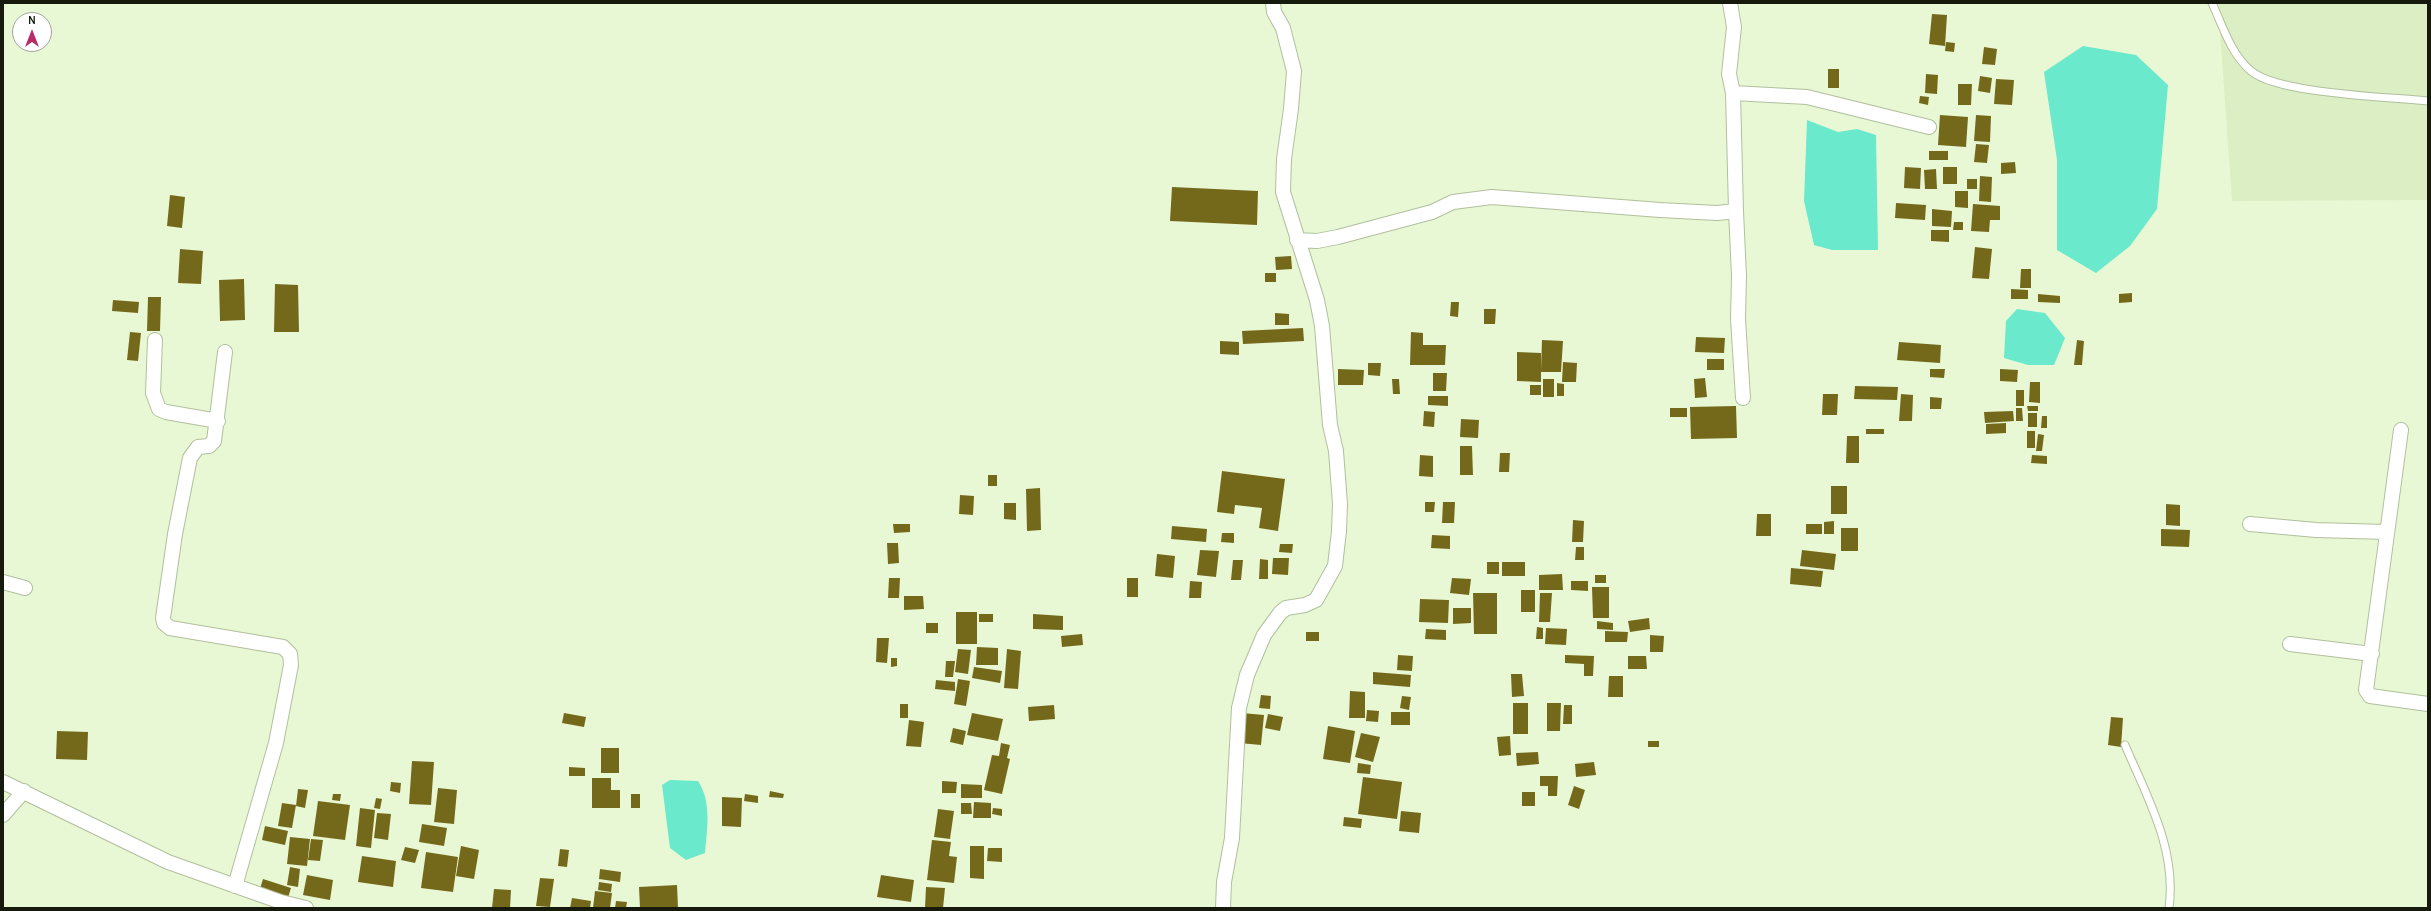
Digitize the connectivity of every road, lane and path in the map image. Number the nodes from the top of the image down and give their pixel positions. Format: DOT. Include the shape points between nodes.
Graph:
graph roads {
  1 [pos="1273,3"];
  2 [pos="1730,3"];
  3 [pos="2212,3"];
  4 [pos="1733,93"];
  5 [pos="2428,101"];
  6 [pos="1929,127"];
  7 [pos="1736,210"];
  8 [pos="1297,240"];
  9 [pos="155,340"];
  10 [pos="225,352"];
  11 [pos="1743,398"];
  12 [pos="218,421"];
  13 [pos="2402,430"];
  14 [pos="2250,524"];
  15 [pos="2387,532"];
  16 [pos="3,582"];
  17 [pos="25,588"];
  18 [pos="2290,644"];
  19 [pos="2372,654"];
  20 [pos="2428,704"];
  21 [pos="2125,744"];
  22 [pos="3,782"];
  23 [pos="19,795"];
  24 [pos="3,815"];
  25 [pos="235,886"];
  26 [pos="306,908"];
  27 [pos="1223,908"];
  28 [pos="2169,908"];
  1 -- 8 [label="street" via="1274,12 1283,28 1294,71 1282,192"];
  2 -- 4 [label="street" via="1734,27 1729,74"];
  3 -- 5 [label="lane" via="2235,53 2252,72 2295,88"];
  4 -- 6 [label="street" via="1807,97"];
  4 -- 7 [label="street"];
  7 -- 8 [label="street" via="1717,213 1492,197 1453,202 1432,212 1344,236 1317,241"];
  7 -- 11 [label="street" via="1738,319"];
  8 -- 27 [label="street" via="1317,300 1322,326 1330,425 1336,451 1340,504 1338,547 1335,566 1316,600 1286,608 1280,613 1264,635 1247,675 1239,708 1232,838 1224,882"];
  9 -- 12 [label="street" via="153,393 159,409"];
  10 -- 12 [label="street"];
  12 -- 25 [label="street" via="213,444 198,447 190,458 175,534 164,623 177,629 283,646 290,654 292,665 276,743"];
  13 -- 15 [label="street"];
  14 -- 15 [label="street" via="2316,530"];
  15 -- 19 [label="street"];
  16 -- 17 [label="street"];
  18 -- 19 [label="street"];
  19 -- 20 [label="street" via="2366,686 2370,696"];
  21 -- 28 [label="lane" via="2164,836 2171,885"];
  22 -- 23 [label="street"];
  23 -- 24 [label="street"];
  23 -- 25 [label="street" via="168,862"];
  25 -- 26 [label="street"];
}
